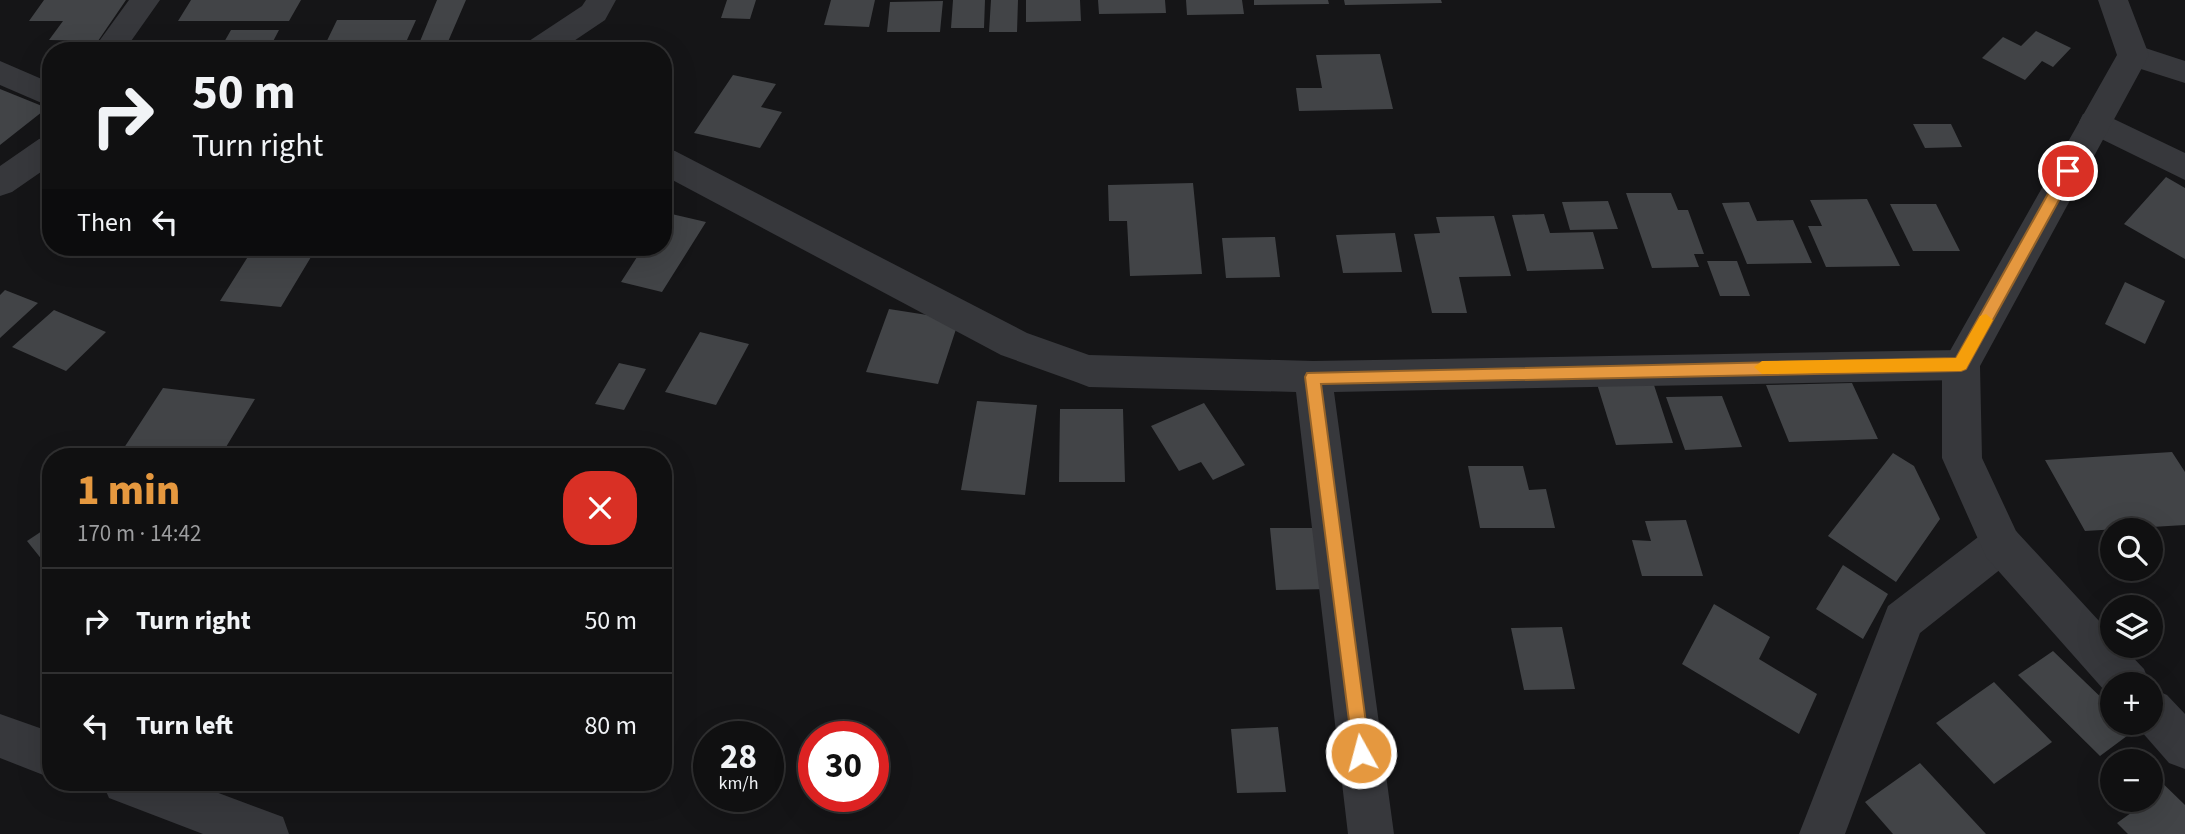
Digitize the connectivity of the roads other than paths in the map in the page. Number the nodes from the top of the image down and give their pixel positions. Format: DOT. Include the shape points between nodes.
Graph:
graph roads {
  1 [pos="145,0"];
  2 [pos="601,0"];
  3 [pos="2113,0"];
  4 [pos="114,42"];
  5 [pos="550,42"];
  6 [pos="2133,55"];
  7 [pos="0,72"];
  8 [pos="2185,72"];
  9 [pos="42,92"];
  10 [pos="2095,122"];
  11 [pos="42,154"];
  12 [pos="672,165"];
  13 [pos="2185,168"];
  14 [pos="0,183"];
  15 [pos="1961,365"];
  16 [pos="1313,377"];
  17 [pos="2001,544"];
  18 [pos="2117,672"];
  19 [pos="2163,723"];
  20 [pos="0,736"];
  21 [pos="2185,747"];
  22 [pos="42,752"];
  23 [pos="149,791"];
  24 [pos="266,834"];
  25 [pos="1371,834"];
  26 [pos="1822,834"];
  1 -- 4 [label="street"];
  2 -- 5 [label="street" via="594,13"];
  3 -- 6 [label="street"];
  6 -- 8 [label="street"];
  6 -- 10 [label="street"];
  7 -- 9 [label="street"];
  10 -- 13 [label="street"];
  10 -- 15 [label="street"];
  11 -- 14 [label="street"];
  12 -- 16 [label="street" via="1014,344 1089,371"];
  15 -- 16 [label="street"];
  15 -- 17 [label="street" via="1962,457"];
  16 -- 25 [label="street"];
  17 -- 18 [label="street"];
  17 -- 26 [label="street" via="1903,620"];
  19 -- 21 [label="street"];
  20 -- 22 [label="street"];
  23 -- 24 [label="street"];
}
